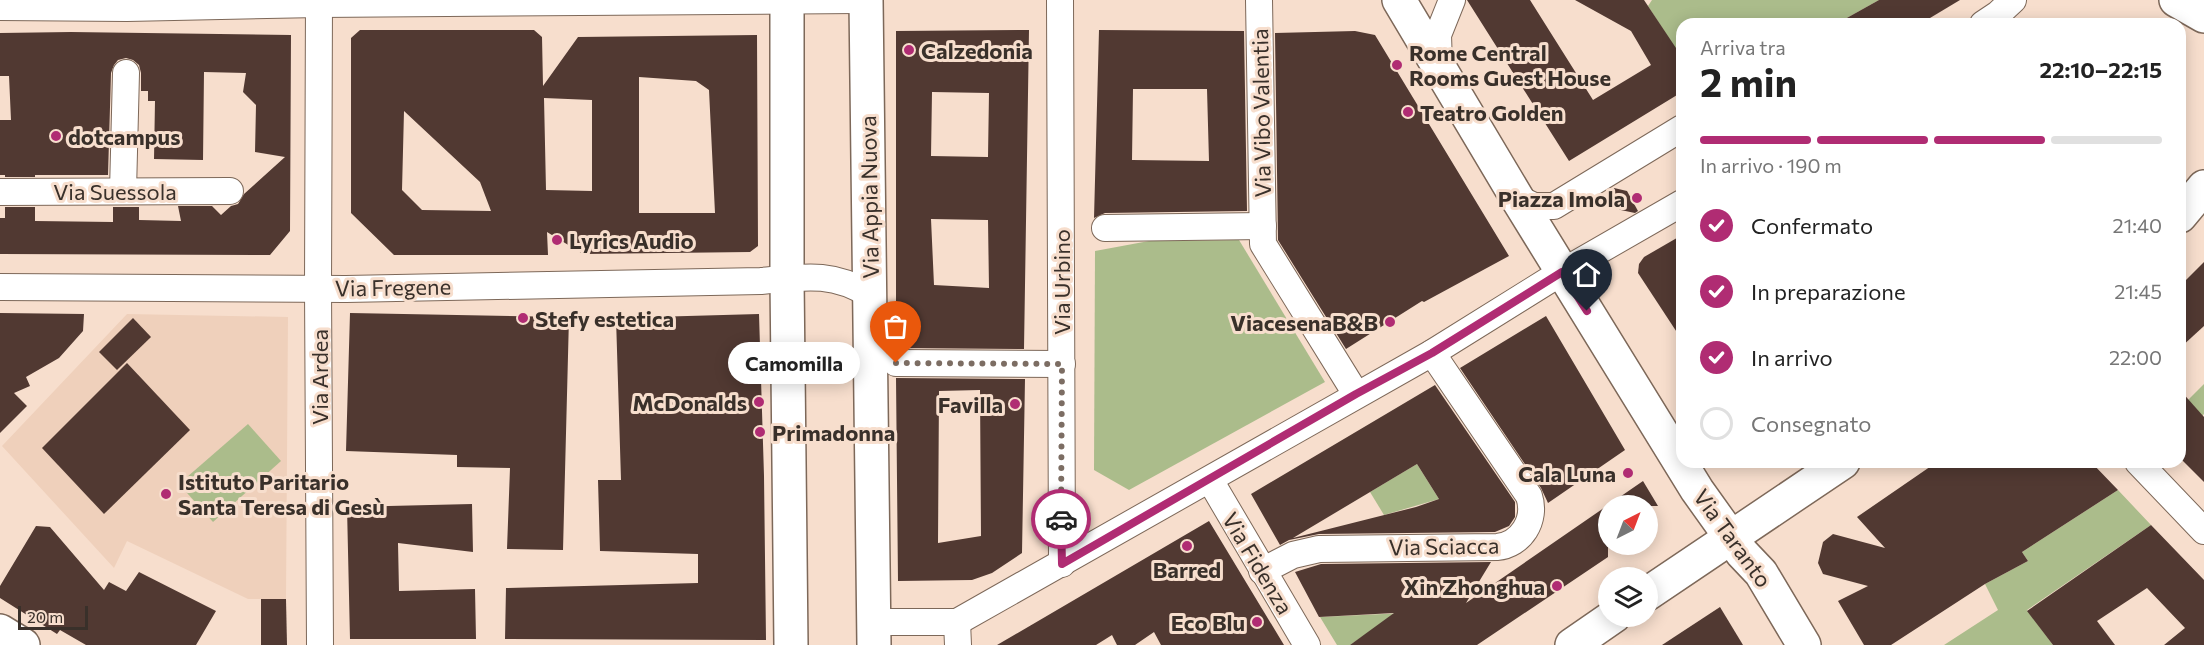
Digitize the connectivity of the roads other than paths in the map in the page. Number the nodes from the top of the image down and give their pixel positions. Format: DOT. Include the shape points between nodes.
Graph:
graph roads {
  1 [pos="858,0"];
  2 [pos="867,0"];
  3 [pos="1060,0"];
  4 [pos="1259,0"];
  5 [pos="1399,0"];
  6 [pos="1452,0"];
  7 [pos="2013,0"];
  8 [pos="2176,0"];
  9 [pos="787,1"];
  10 [pos="319,2"];
  11 [pos="49,4"];
  12 [pos="0,7"];
  13 [pos="2204,16"];
  14 [pos="1992,18"];
  15 [pos="1439,66"];
  16 [pos="126,73"];
  17 [pos="1676,132"];
  18 [pos="2204,187"];
  19 [pos="123,191"];
  20 [pos="230,191"];
  21 [pos="0,192"];
  22 [pos="1517,198"];
  23 [pos="1676,206"];
  24 [pos="2186,209"];
  25 [pos="1263,226"];
  26 [pos="1105,228"];
  27 [pos="1562,272"];
  28 [pos="787,279"];
  29 [pos="0,287"];
  30 [pos="318,288"];
  31 [pos="870,295"];
  32 [pos="1432,353"];
  33 [pos="896,363"];
  34 [pos="1062,364"];
  35 [pos="1356,394"];
  36 [pos="1676,455"];
  37 [pos="1684,468"];
  38 [pos="1834,468"];
  39 [pos="2144,468"];
  40 [pos="1210,480"];
  41 [pos="2204,531"];
  42 [pos="1730,537"];
  43 [pos="1062,564"];
  44 [pos="1262,571"];
  45 [pos="1658,586"];
  46 [pos="1598,627"];
  47 [pos="0,631"];
  48 [pos="874,633"];
  49 [pos="958,634"];
  50 [pos="23,645"];
  51 [pos="320,645"];
  52 [pos="791,645"];
  53 [pos="1307,645"];
  54 [pos="1572,645"];
  55 [pos="1804,645"];
  1 -- 9 [label="street"];
  2 -- 31 [label="main road, Via Appia Nuova"];
  3 -- 34 [label="street, Via Urbino"];
  4 -- 25 [label="street, Via Vibo Valentia"];
  5 -- 15 [label="main road, Via Taranto"];
  6 -- 15 [label="street" via="1438,35"];
  7 -- 14 [label="street"];
  8 -- 13 [label="main road"];
  9 -- 10 [label="street"];
  9 -- 28 [label="main road"];
  10 -- 11 [label="street" via="127,8"];
  10 -- 30 [label="street, Via Ardea"];
  11 -- 12 [label="street"];
  15 -- 22 [label="main road, Via Taranto"];
  16 -- 19 [label="street"];
  17 -- 22 [label="street" via="1554,206 1533,206"];
  18 -- 24 [label="main road"];
  19 -- 20 [label="street, Via Suessola"];
  19 -- 21 [label="street, Via Suessola"];
  22 -- 27 [label="main road, Via Taranto"];
  23 -- 27 [label="street"];
  25 -- 26 [label="street, Via Vibo Valentia"];
  25 -- 35 [label="street, Via Vibo Valentia" via="1263,244"];
  27 -- 32 [label="street"];
  27 -- 36 [label="main road, Via Taranto"];
  28 -- 30 [label="street, Via Fregene"];
  28 -- 31 [label="street, Via Fregene" via="833,279 850,283"];
  28 -- 52 [label="main road"];
  29 -- 30 [label="street, Via Fregene"];
  30 -- 51 [label="street, Via Ardea"];
  31 -- 48 [label="main road, Via Appia Nuova"];
  32 -- 35 [label="street"];
  32 -- 44 [label="street, Via Sciacca" via="1529,496 1530,517 1520,536 1514,543 1497,547 1319,549 1293,555"];
  33 -- 34 [label="street"];
  34 -- 43 [label="street, Via Urbino"];
  35 -- 40 [label="street"];
  37 -- 42 [label="main road, Via Taranto"];
  38 -- 42 [label="main road"];
  39 -- 41 [label="street"];
  40 -- 43 [label="street"];
  40 -- 44 [label="street, Via Fidenza"];
  42 -- 45 [label="main road"];
  42 -- 55 [label="main road, Via Taranto" via="1761,573"];
  43 -- 49 [label="street"];
  44 -- 53 [label="street, Via Fidenza"];
  46 -- 54 [label="main road"];
  47 -- 50 [label="main road"];
  48 -- 49 [label="street"];
}
